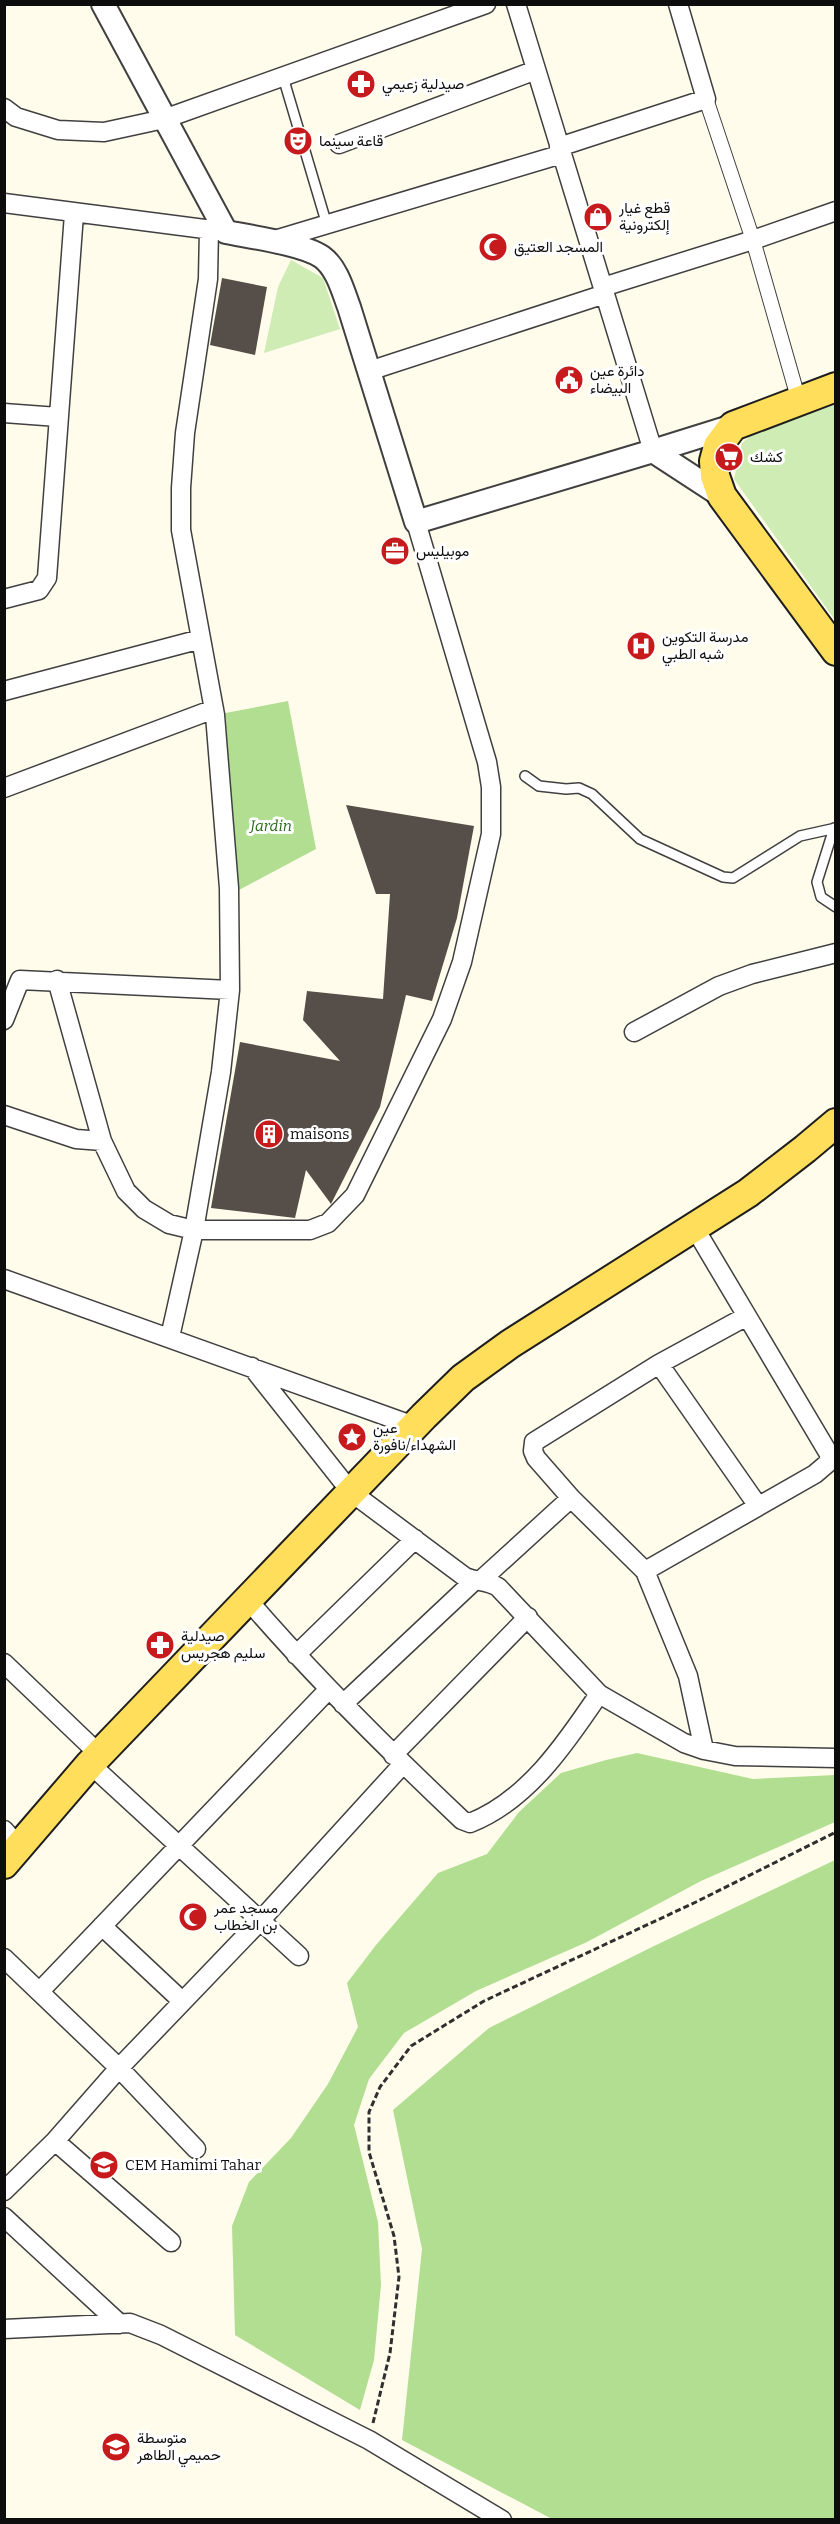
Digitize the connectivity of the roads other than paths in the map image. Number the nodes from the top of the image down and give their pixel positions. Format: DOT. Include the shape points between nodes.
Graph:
graph roads {
  1 [pos="103,4"];
  2 [pos="486,4"];
  3 [pos="516,4"];
  4 [pos="678,4"];
  5 [pos="536,70"];
  6 [pos="283,77"];
  7 [pos="706,99"];
  8 [pos="4,108"];
  9 [pos="164,119"];
  10 [pos="339,144"];
  11 [pos="561,150"];
  12 [pos="4,203"];
  13 [pos="836,211"];
  14 [pos="74,214"];
  15 [pos="327,225"];
  16 [pos="218,230"];
  17 [pos="753,240"];
  18 [pos="269,241"];
  19 [pos="604,291"];
  20 [pos="369,371"];
  21 [pos="836,387"];
  22 [pos="799,401"];
  23 [pos="4,413"];
  24 [pos="58,417"];
  25 [pos="733,426"];
  26 [pos="653,451"];
  27 [pos="722,495"];
  28 [pos="416,522"];
  29 [pos="4,599"];
  30 [pos="201,639"];
  31 [pos="836,651"];
  32 [pos="4,691"];
  33 [pos="214,709"];
  34 [pos="525,776"];
  35 [pos="4,788"];
  36 [pos="835,828"];
  37 [pos="836,907"];
  38 [pos="836,953"];
  39 [pos="12,977"];
  40 [pos="57,980"];
  41 [pos="230,990"];
  42 [pos="4,1020"];
  43 [pos="634,1032"];
  44 [pos="4,1116"];
  45 [pos="836,1122"];
  46 [pos="102,1141"];
  47 [pos="694,1227"];
  48 [pos="194,1230"];
  49 [pos="4,1278"];
  50 [pos="747,1316"];
  51 [pos="170,1337"];
  52 [pos="659,1364"];
  53 [pos="252,1367"];
  54 [pos="414,1426"];
  55 [pos="351,1492"];
  56 [pos="570,1498"];
  57 [pos="759,1506"];
  58 [pos="415,1539"];
  59 [pos="645,1571"];
  60 [pos="477,1581"];
  61 [pos="248,1600"];
  62 [pos="528,1617"];
  63 [pos="296,1655"];
  64 [pos="4,1663"];
  65 [pos="329,1689"];
  66 [pos="599,1694"];
  67 [pos="343,1704"];
  68 [pos="704,1750"];
  69 [pos="836,1758"];
  70 [pos="95,1759"];
  71 [pos="398,1760"];
  72 [pos="178,1845"];
  73 [pos="9,1847"];
  74 [pos="260,1921"];
  75 [pos="102,1926"];
  76 [pos="299,1956"];
  77 [pos="4,1958"];
  78 [pos="40,1991"];
  79 [pos="182,2001"];
  80 [pos="119,2068"];
  81 [pos="55,2141"];
  82 [pos="196,2149"];
  83 [pos="4,2191"];
  84 [pos="4,2217"];
  85 [pos="171,2242"];
  86 [pos="120,2324"];
  87 [pos="4,2329"];
  88 [pos="502,2520"];
  1 -- 9 [label="street"];
  2 -- 6 [label="street"];
  3 -- 5 [label="street"];
  4 -- 7 [label="street"];
  5 -- 10 [label="street"];
  5 -- 11 [label="street"];
  6 -- 9 [label="street"];
  6 -- 15 [label="lane"];
  7 -- 11 [label="street"];
  7 -- 17 [label="street"];
  8 -- 9 [label="street" via="16,117 58,130 104,132"];
  9 -- 16 [label="street"];
  11 -- 15 [label="street"];
  11 -- 19 [label="street"];
  12 -- 14 [label="street"];
  13 -- 17 [label="street"];
  14 -- 16 [label="street"];
  14 -- 24 [label="street"];
  15 -- 18 [label="street"];
  16 -- 18 [label="street"];
  16 -- 30 [label="street" via="185,433 181,488 181,530"];
  17 -- 19 [label="street"];
  17 -- 22 [label="street"];
  18 -- 20 [label="street" via="323,258 338,278"];
  19 -- 20 [label="street"];
  19 -- 26 [label="street"];
  20 -- 28 [label="street"];
  21 -- 22 [label="main road"];
  22 -- 25 [label="main road"];
  23 -- 24 [label="street"];
  24 -- 29 [label="street" via="47,578 39,590"];
  25 -- 26 [label="street"];
  25 -- 27 [label="main road" via="718,446 714,461"];
  26 -- 27 [label="street"];
  26 -- 28 [label="street"];
  27 -- 31 [label="main road"];
  28 -- 48 [label="street" via="491,787 490,834 462,962 442,1019 416,1074 355,1196 341,1212 310,1230"];
  30 -- 32 [label="street"];
  30 -- 33 [label="street"];
  33 -- 35 [label="street"];
  33 -- 41 [label="street" via="229,888"];
  34 -- 36 [label="lane" via="539,786 579,788 592,794 640,839 723,877 733,878 800,836"];
  36 -- 37 [label="lane" via="817,882 820,897"];
  38 -- 43 [label="street" via="719,986"];
  39 -- 40 [label="street"];
  39 -- 42 [label="street"];
  40 -- 41 [label="street"];
  40 -- 46 [label="street"];
  41 -- 48 [label="street" via="221,1072"];
  44 -- 46 [label="street" via="76,1139"];
  45 -- 47 [label="main road" via="748,1193"];
  46 -- 48 [label="street" via="126,1191 144,1209 169,1224"];
  47 -- 50 [label="street"];
  47 -- 54 [label="main road" via="500,1351 463,1378"];
  48 -- 51 [label="street"];
  49 -- 51 [label="street"];
  50 -- 52 [label="street"];
  50 -- 57 [label="street" via="829,1454 829,1462 815,1474"];
  51 -- 53 [label="street"];
  52 -- 56 [label="street" via="534,1442 536,1458"];
  52 -- 57 [label="street"];
  53 -- 54 [label="street"];
  53 -- 55 [label="street"];
  54 -- 55 [label="main road"];
  55 -- 58 [label="street"];
  55 -- 61 [label="main road"];
  56 -- 59 [label="street"];
  56 -- 60 [label="street"];
  57 -- 59 [label="street"];
  58 -- 60 [label="street" via="465,1577"];
  58 -- 63 [label="street"];
  59 -- 68 [label="street" via="688,1676"];
  60 -- 62 [label="street" via="490,1581"];
  60 -- 67 [label="street"];
  61 -- 63 [label="street"];
  61 -- 70 [label="main road"];
  62 -- 66 [label="street"];
  62 -- 71 [label="street"];
  63 -- 65 [label="street"];
  64 -- 70 [label="street"];
  65 -- 67 [label="street"];
  65 -- 72 [label="street"];
  66 -- 68 [label="street" via="684,1743"];
  66 -- 71 [label="street" via="570,1737 517,1795 491,1815 470,1823 462,1820"];
  67 -- 71 [label="street"];
  68 -- 69 [label="street" via="735,1756"];
  70 -- 72 [label="street"];
  70 -- 73 [label="main road"];
  71 -- 74 [label="street"];
  72 -- 74 [label="street"];
  72 -- 75 [label="street"];
  74 -- 76 [label="street"];
  74 -- 79 [label="street"];
  75 -- 78 [label="street"];
  75 -- 79 [label="street"];
  77 -- 78 [label="street"];
  78 -- 80 [label="street"];
  79 -- 80 [label="street"];
  80 -- 81 [label="street"];
  80 -- 82 [label="street"];
  81 -- 83 [label="street"];
  81 -- 85 [label="street"];
  84 -- 86 [label="street"];
  86 -- 87 [label="street"];
  86 -- 88 [label="street" via="130,2323 161,2335 369,2440"];
}
